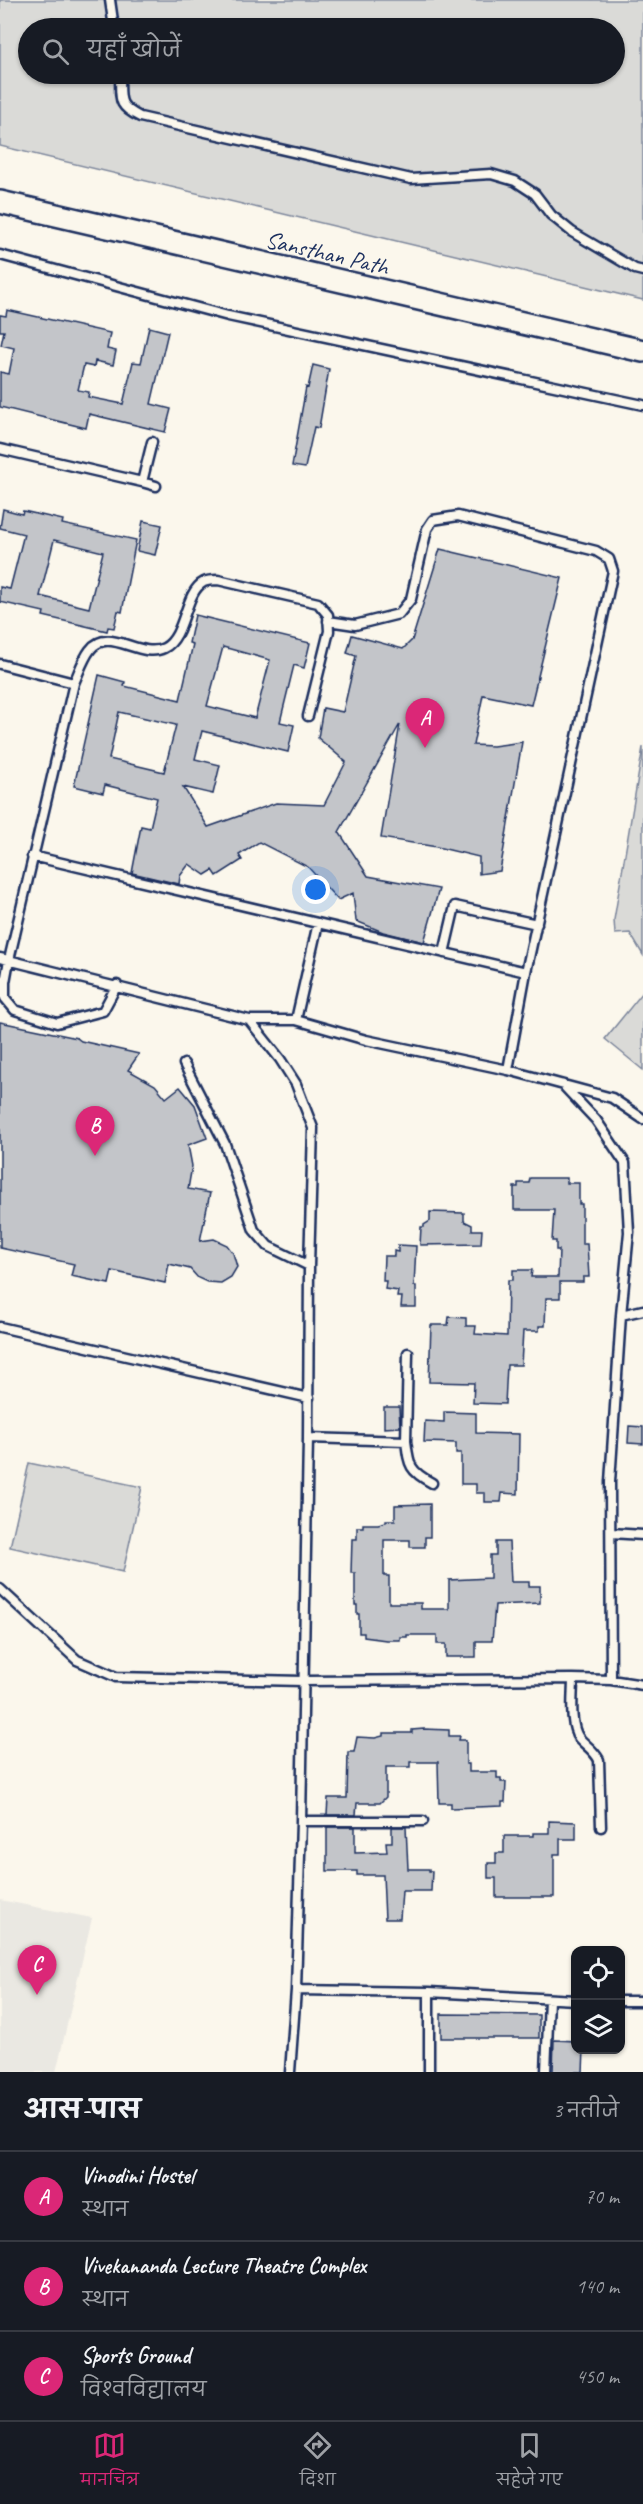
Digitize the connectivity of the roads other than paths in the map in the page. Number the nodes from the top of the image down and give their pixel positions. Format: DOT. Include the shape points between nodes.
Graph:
graph roads {
  1 [pos="110,0"];
  2 [pos="113,18"];
  3 [pos="120,84"];
  4 [pos="0,202"];
  5 [pos="0,255"];
  6 [pos="643,272"];
  7 [pos="643,351"];
  8 [pos="643,405"];
  9 [pos="152,442"];
  10 [pos="0,449"];
  11 [pos="142,482"];
  12 [pos="156,486"];
  13 [pos="328,621"];
  14 [pos="0,664"];
  15 [pos="74,683"];
  16 [pos="308,716"];
  17 [pos="32,856"];
  18 [pos="318,923"];
  19 [pos="537,924"];
  20 [pos="444,953"];
  21 [pos="4,959"];
  22 [pos="526,972"];
  23 [pos="117,985"];
  24 [pos="249,1020"];
  25 [pos="296,1020"];
  26 [pos="184,1064"];
  27 [pos="508,1070"];
  28 [pos="563,1085"];
  29 [pos="643,1119"];
  30 [pos="309,1266"];
  31 [pos="643,1310"];
  32 [pos="621,1315"];
  33 [pos="0,1328"];
  34 [pos="408,1353"];
  35 [pos="309,1398"];
  36 [pos="308,1438"];
  37 [pos="406,1441"];
  38 [pos="432,1483"];
  39 [pos="611,1533"];
  40 [pos="643,1535"];
  41 [pos="0,1589"];
  42 [pos="573,1679"];
  43 [pos="611,1680"];
  44 [pos="303,1681"];
  45 [pos="643,1685"];
  46 [pos="301,1821"];
  47 [pos="423,1821"];
  48 [pos="601,1827"];
  49 [pos="296,1990"];
  50 [pos="429,1992"];
  51 [pos="549,2000"];
  52 [pos="571,2000"];
  53 [pos="625,2001"];
  54 [pos="643,2001"];
  55 [pos="290,2072"];
  56 [pos="429,2072"];
  57 [pos="546,2072"];
  1 -- 2 [label="lane"];
  3 -- 6 [label="lane" via="120,102 125,110 140,117 411,179 491,174 515,181 535,194 551,215 572,232"];
  4 -- 7 [label="street, Sansthan Path"];
  5 -- 8 [label="lane" via="228,316"];
  9 -- 11 [label="lane"];
  10 -- 11 [label="lane"];
  11 -- 12 [label="lane"];
  13 -- 15 [label="lane" via="318,603 218,579 205,582 197,588 175,636 164,648 144,650 108,639 97,643"];
  13 -- 16 [label="lane" via="329,631"];
  13 -- 19 [label="lane" via="355,625 399,614 411,599 427,529 433,520 444,517 458,516 596,551 609,559 613,571"];
  14 -- 15 [label="lane"];
  15 -- 17 [label="lane"];
  17 -- 18 [label="lane"];
  17 -- 21 [label="lane"];
  18 -- 20 [label="lane"];
  18 -- 25 [label="lane"];
  19 -- 20 [label="lane" via="455,906"];
  19 -- 22 [label="lane"];
  20 -- 22 [label="lane"];
  21 -- 23 [label="lane"];
  21 -- 23 [label="lane" via="5,998 15,1010 57,1023 103,1011"];
  22 -- 27 [label="lane"];
  23 -- 24 [label="lane"];
  24 -- 25 [label="lane"];
  24 -- 30 [label="lane" via="296,1084 313,1128"];
  25 -- 27 [label="lane" via="366,1040"];
  26 -- 30 [label="lane" via="225,1144 254,1230 268,1246"];
  27 -- 28 [label="lane"];
  28 -- 29 [label="lane" via="612,1098"];
  28 -- 32 [label="lane" via="596,1120 625,1163 629,1232"];
  30 -- 35 [label="lane"];
  31 -- 32 [label="lane"];
  32 -- 39 [label="lane" via="610,1482"];
  33 -- 35 [label="lane"];
  34 -- 37 [label="lane"];
  35 -- 36 [label="lane"];
  36 -- 37 [label="lane"];
  36 -- 44 [label="lane"];
  37 -- 38 [label="lane" via="410,1466"];
  39 -- 40 [label="lane"];
  39 -- 43 [label="lane"];
  41 -- 44 [label="lane" via="77,1660 116,1677"];
  42 -- 43 [label="lane"];
  42 -- 44 [label="lane"];
  42 -- 48 [label="lane" via="575,1732 599,1760"];
  43 -- 45 [label="lane"];
  44 -- 46 [label="lane"];
  46 -- 47 [label="lane"];
  46 -- 49 [label="lane"];
  49 -- 50 [label="lane"];
  49 -- 55 [label="lane"];
  50 -- 51 [label="lane"];
  50 -- 56 [label="lane"];
  51 -- 52 [label="lane"];
  51 -- 57 [label="lane"];
  53 -- 54 [label="lane"];
}
